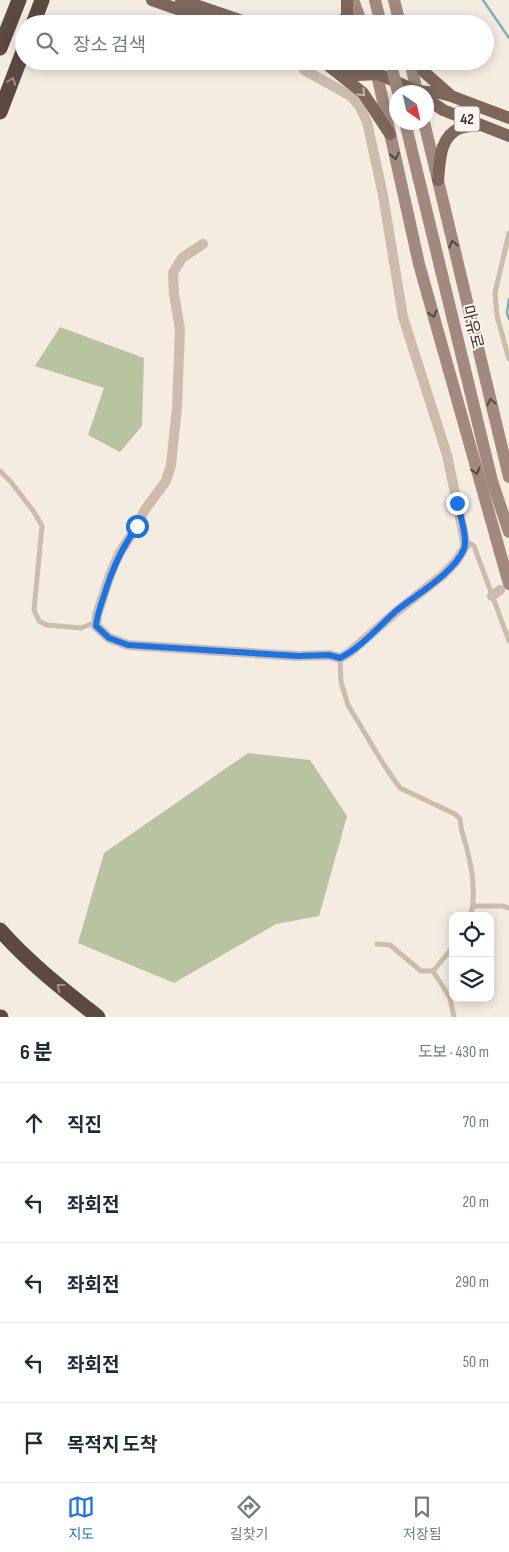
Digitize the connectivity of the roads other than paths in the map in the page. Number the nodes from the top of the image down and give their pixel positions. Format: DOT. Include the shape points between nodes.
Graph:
graph roads {
  1 [pos="19,0"];
  2 [pos="42,0"];
  3 [pos="152,0"];
  4 [pos="181,0"];
  5 [pos="347,0"];
  6 [pos="353,0"];
  7 [pos="375,0"];
  8 [pos="394,0"];
  9 [pos="36,15"];
  10 [pos="194,15"];
  11 [pos="225,15"];
  12 [pos="347,15"];
  13 [pos="359,15"];
  14 [pos="379,15"];
  15 [pos="398,15"];
  16 [pos="0,48"];
  17 [pos="16,70"];
  18 [pos="304,70"];
  19 [pos="333,70"];
  20 [pos="344,70"];
  21 [pos="372,70"];
  22 [pos="377,70"];
  23 [pos="392,70"];
  24 [pos="413,70"];
  25 [pos="423,70"];
  26 [pos="378,74"];
  27 [pos="396,85"];
  28 [pos="401,85"];
  29 [pos="417,85"];
  30 [pos="434,93"];
  31 [pos="451,96"];
  32 [pos="434,104"];
  33 [pos="0,112"];
  34 [pos="509,118"];
  35 [pos="480,125"];
  36 [pos="407,130"];
  37 [pos="426,130"];
  38 [pos="390,134"];
  39 [pos="509,136"];
  40 [pos="438,180"];
  41 [pos="509,233"];
  42 [pos="202,244"];
  43 [pos="509,359"];
  44 [pos="0,471"];
  45 [pos="507,472"];
  46 [pos="508,530"];
  47 [pos="465,541"];
  48 [pos="500,590"];
  49 [pos="96,621"];
  50 [pos="509,642"];
  51 [pos="340,658"];
  52 [pos="474,906"];
  53 [pos="509,908"];
  54 [pos="472,912"];
  55 [pos="0,930"];
  56 [pos="377,944"];
  57 [pos="449,952"];
  58 [pos="433,971"];
  59 [pos="98,1017"];
  60 [pos="454,1017"];
  1 -- 16 [label="highway"];
  2 -- 9 [label="highway"];
  3 -- 10 [label="main road"];
  4 -- 11 [label="main road"];
  5 -- 12 [label="main road"];
  6 -- 13 [label="main road"];
  7 -- 14 [label="main road"];
  8 -- 15 [label="main road"];
  33 -- 17 [label="highway, one-way"];
  18 -- 47 [label="street" via="351,96 367,122 403,317 447,455"];
  19 -- 38 [label="main road, one-way" via="363,93"];
  20 -- 26 [label="main road, 42" via="357,75"];
  21 -- 26 [label="main road, 42"];
  22 -- 26 [label="main road"];
  23 -- 27 [label="main road, bridge"];
  24 -- 29 [label="main road"];
  25 -- 31 [label="main road"];
  26 -- 28 [label="main road, 42"];
  26 -- 38 [label="main road"];
  30 -- 31 [label="main road, 42"];
  31 -- 34 [label="main road, 42"];
  32 -- 35 [label="main road, 42"];
  35 -- 39 [label="main road, 42"];
  35 -- 40 [label="main road" via="460,128 450,136 441,149"];
  36 -- 46 [label="main road, 마유로" via="492,480"];
  37 -- 40 [label="main road"];
  38 -- 48 [label="main road, one-way" via="419,264 497,540"];
  45 -- 40 [label="main road, one-way"];
  41 -- 43 [label="lane" via="495,293 497,316"];
  42 -- 49 [label="street" via="182,258 173,273 180,329 171,466 166,481 119,554"];
  44 -- 49 [label="lane" via="17,489 42,526 34,610 39,621 47,625 81,628"];
  47 -- 48 [label="lane" via="474,546"];
  47 -- 51 [label="street" via="457,560 444,574 349,654"];
  48 -- 50 [label="lane"];
  49 -- 51 [label="street" via="96,626 109,638 128,645"];
  51 -- 52 [label="lane" via="341,682 348,705 400,788 460,819"];
  52 -- 53 [label="lane"];
  52 -- 54 [label="lane"];
  59 -- 55 [label="highway, one-way" via="52,981"];
  56 -- 58 [label="lane" via="390,945 421,971"];
  57 -- 58 [label="lane"];
  58 -- 60 [label="lane" via="450,998"];
}
